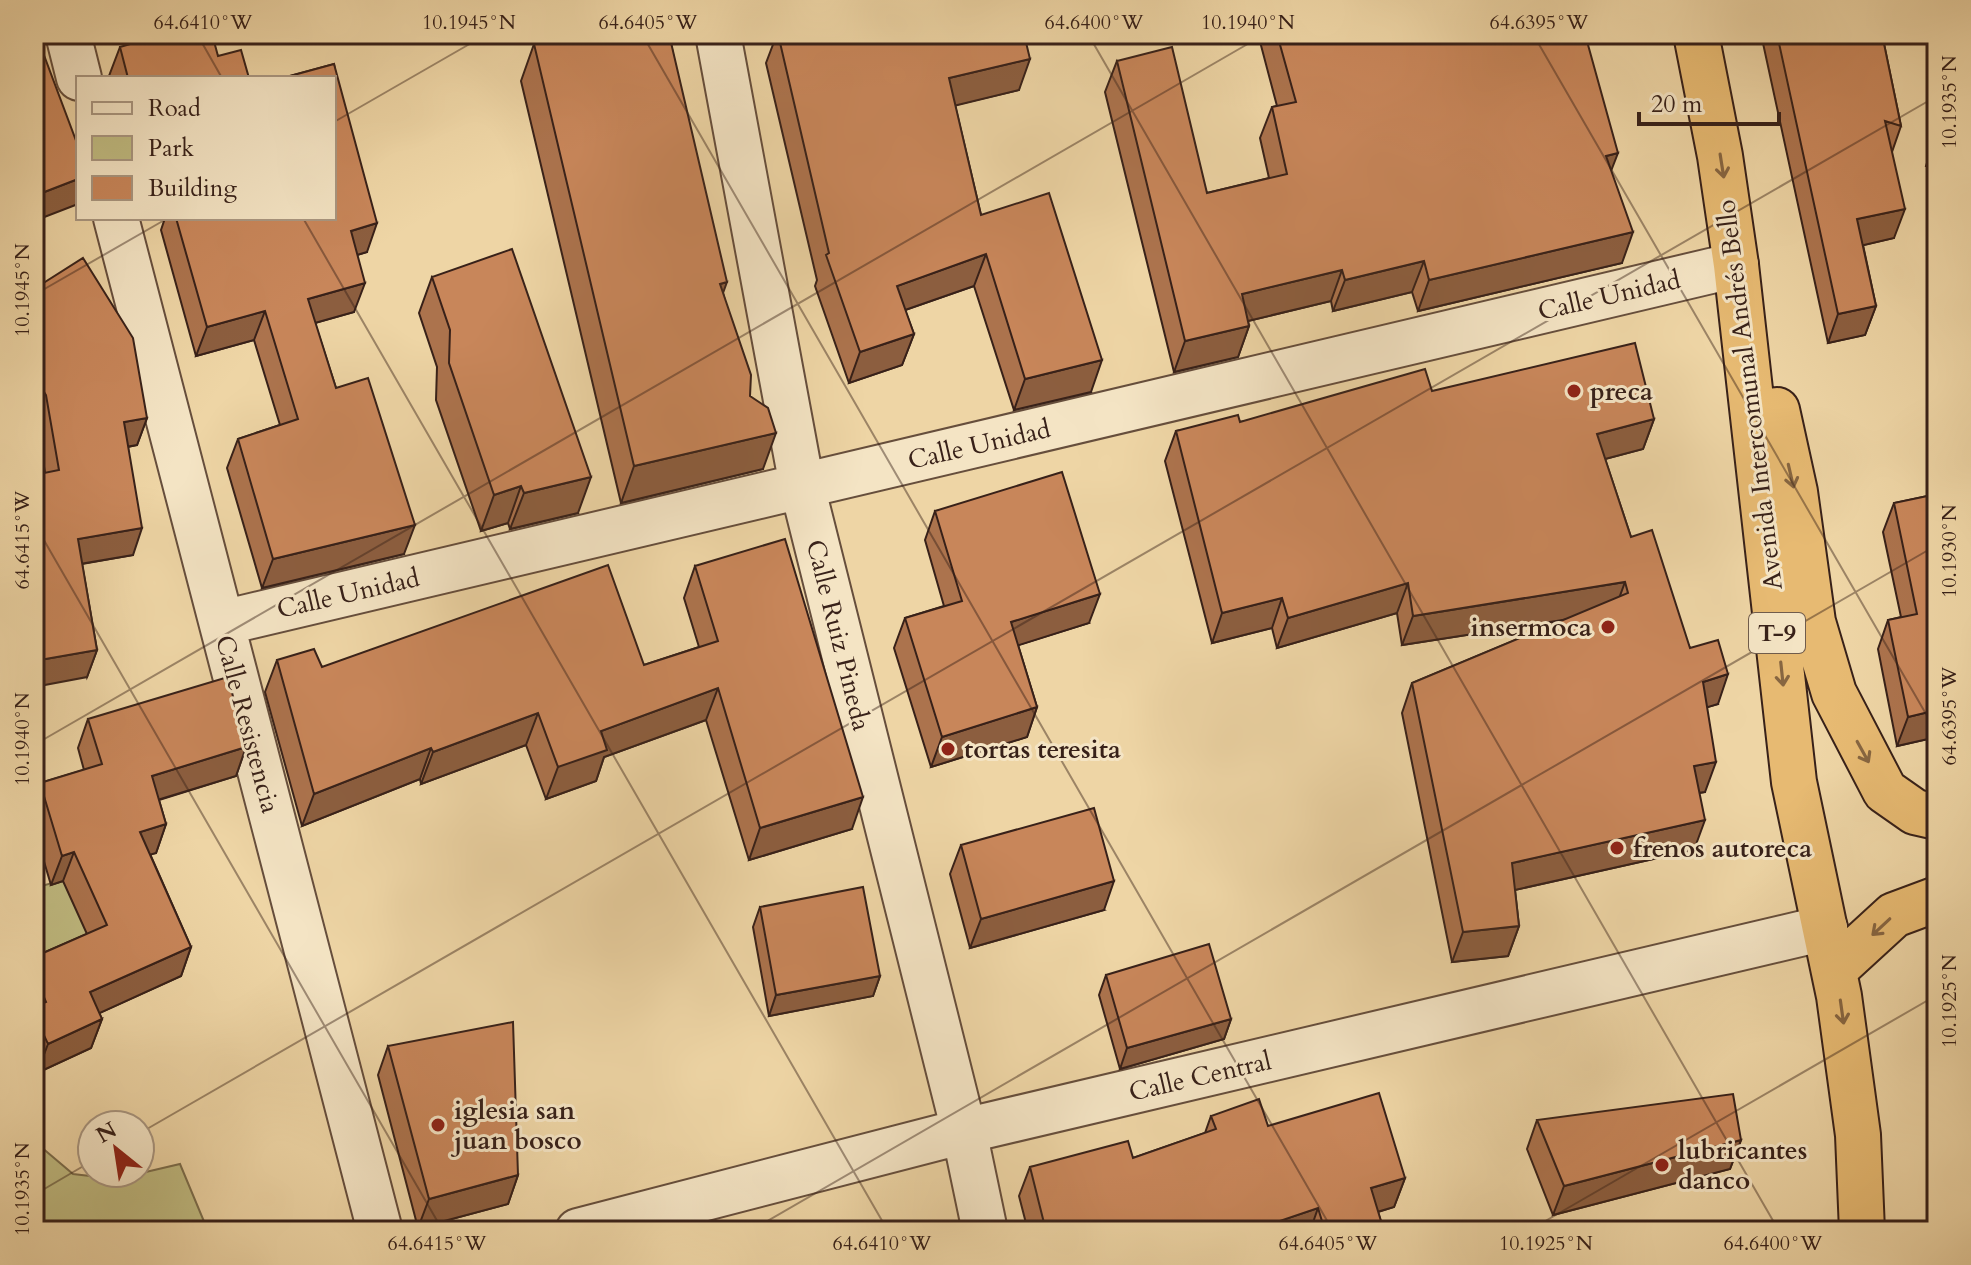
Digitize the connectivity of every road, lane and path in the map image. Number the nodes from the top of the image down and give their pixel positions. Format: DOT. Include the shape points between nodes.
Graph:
graph roads {
  1 [pos="68,34"];
  2 [pos="718,34"];
  3 [pos="1696,34"];
  4 [pos="78,76"];
  5 [pos="117,220"];
  6 [pos="1736,265"];
  7 [pos="802,486"];
  8 [pos="222,623"];
  9 [pos="1937,817"];
  10 [pos="1937,899"];
  11 [pos="1830,949"];
  12 [pos="964,1131"];
  13 [pos="380,1231"];
  14 [pos="578,1231"];
  15 [pos="985,1231"];
  16 [pos="1862,1231"];
  1 -- 4 [label="street"];
  2 -- 7 [label="street, Calle Ruiz Pineda"];
  3 -- 6 [label="highway, Avenida Intercomunal Andrés Bello / T-9, one-way"];
  5 -- 8 [label="street, Calle Resistencia"];
  6 -- 7 [label="street, Calle Unidad"];
  6 -- 9 [label="highway, T-9, one-way" via="1766,359 1795,492 1813,622 1834,693 1885,791 1915,812"];
  6 -- 11 [label="highway, Avenida Intercomunal Andrés Bello / T-9, one-way" via="1794,782"];
  7 -- 8 [label="street, Calle Unidad"];
  7 -- 12 [label="street, Calle Ruiz Pineda"];
  8 -- 13 [label="street, Calle Resistencia"];
  10 -- 11 [label="highway, one-way"];
  11 -- 12 [label="street, Calle Central"];
  11 -- 16 [label="highway, Avenida Intercomunal Andrés Bello / T-9, one-way" via="1858,1135"];
  12 -- 14 [label="street, Calle Central"];
  12 -- 15 [label="street, Calle Ruiz Pineda"];
}
